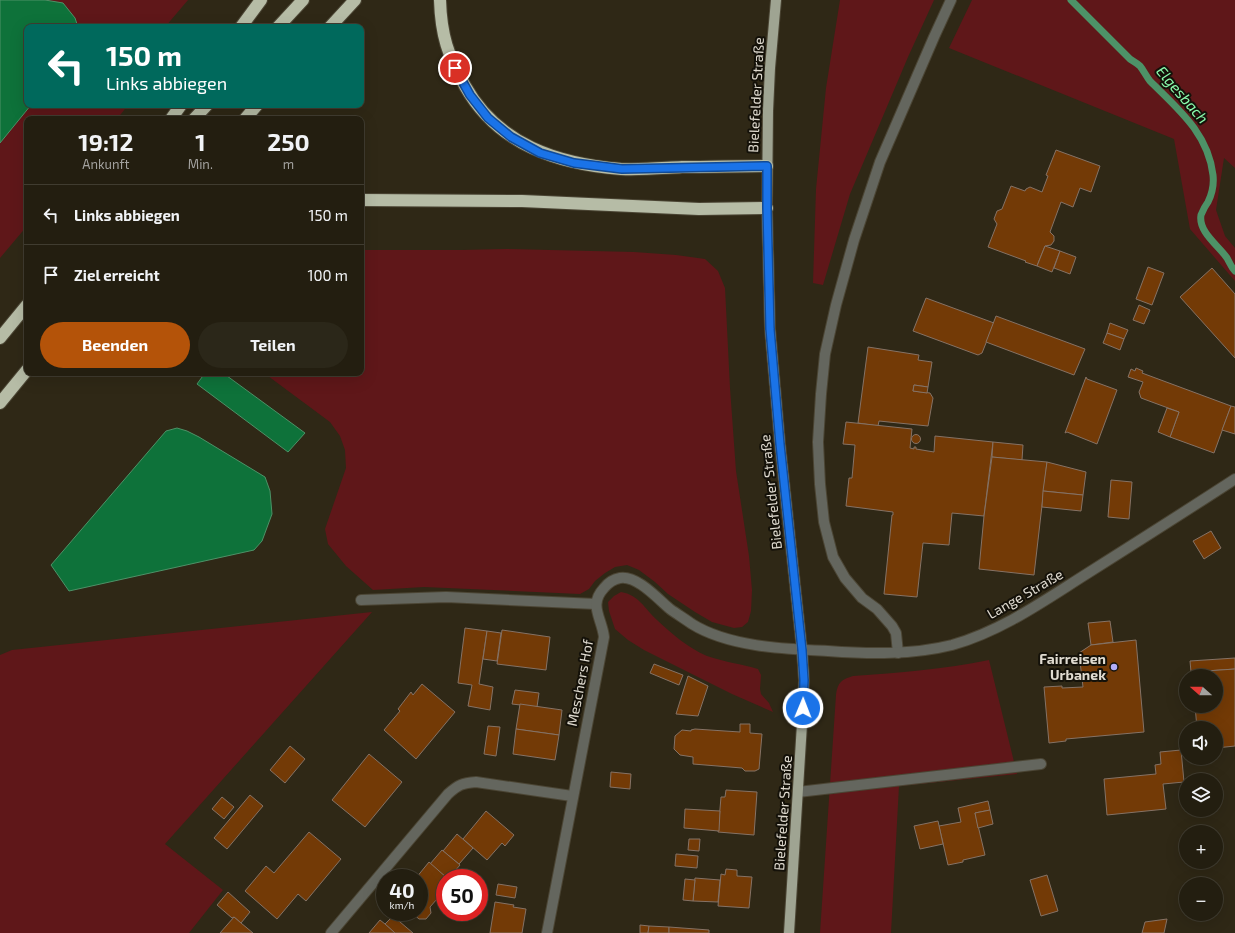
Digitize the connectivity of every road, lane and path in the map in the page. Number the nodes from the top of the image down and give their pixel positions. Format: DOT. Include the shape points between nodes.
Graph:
graph roads {
  1 [pos="261,0"];
  2 [pos="303,0"];
  3 [pos="355,0"];
  4 [pos="440,0"];
  5 [pos="776,0"];
  6 [pos="951,0"];
  7 [pos="243,24"];
  8 [pos="281,24"];
  9 [pos="333,24"];
  10 [pos="179,108"];
  11 [pos="204,108"];
  12 [pos="254,108"];
  13 [pos="172,116"];
  14 [pos="197,116"];
  15 [pos="248,116"];
  16 [pos="767,166"];
  17 [pos="364,200"];
  18 [pos="767,208"];
  19 [pos="24,309"];
  20 [pos="0,338"];
  21 [pos="24,374"];
  22 [pos="25,376"];
  23 [pos="12,389"];
  24 [pos="0,403"];
  25 [pos="1235,479"];
  26 [pos="361,600"];
  27 [pos="596,604"];
  28 [pos="802,650"];
  29 [pos="898,653"];
  30 [pos="1041,764"];
  31 [pos="798,792"];
  32 [pos="572,796"];
  33 [pos="331,933"];
  34 [pos="547,933"];
  35 [pos="789,933"];
  1 -- 7 [label="highway"];
  2 -- 8 [label="highway"];
  3 -- 9 [label="highway"];
  4 -- 16 [label="highway" via="444,40 455,68 470,95 488,118 511,137 540,153 574,163 622,169"];
  5 -- 16 [label="main road, Bielefelder Straße" via="770,68"];
  6 -- 29 [label="street" via="880,162 854,240 828,340 820,394 820,484 824,522 833,557 845,578 862,598 877,609 892,626 896,633"];
  10 -- 13 [label="highway"];
  11 -- 14 [label="highway"];
  12 -- 15 [label="highway"];
  16 -- 18 [label="main road, Bielefelder Straße"];
  17 -- 18 [label="highway" via="522,201 699,209"];
  18 -- 28 [label="main road, Bielefelder Straße" via="770,329"];
  19 -- 20 [label="highway"];
  21 -- 23 [label="highway"];
  22 -- 23 [label="highway"];
  23 -- 24 [label="highway"];
  25 -- 29 [label="street, Lange Straße" via="1008,622 982,635 952,645"];
  26 -- 27 [label="street" via="446,597"];
  27 -- 28 [label="street" via="600,592 608,583 621,578 633,580 692,624 707,632 746,643"];
  27 -- 32 [label="street, Meschers Hof" via="604,637"];
  28 -- 29 [label="street, Lange Straße"];
  28 -- 31 [label="main road, Bielefelder Straße" via="804,680"];
  30 -- 31 [label="street"];
  31 -- 35 [label="main road, Bielefelder Straße"];
  32 -- 33 [label="street" via="476,782 465,782 456,786"];
  32 -- 34 [label="street, Meschers Hof"];
}
